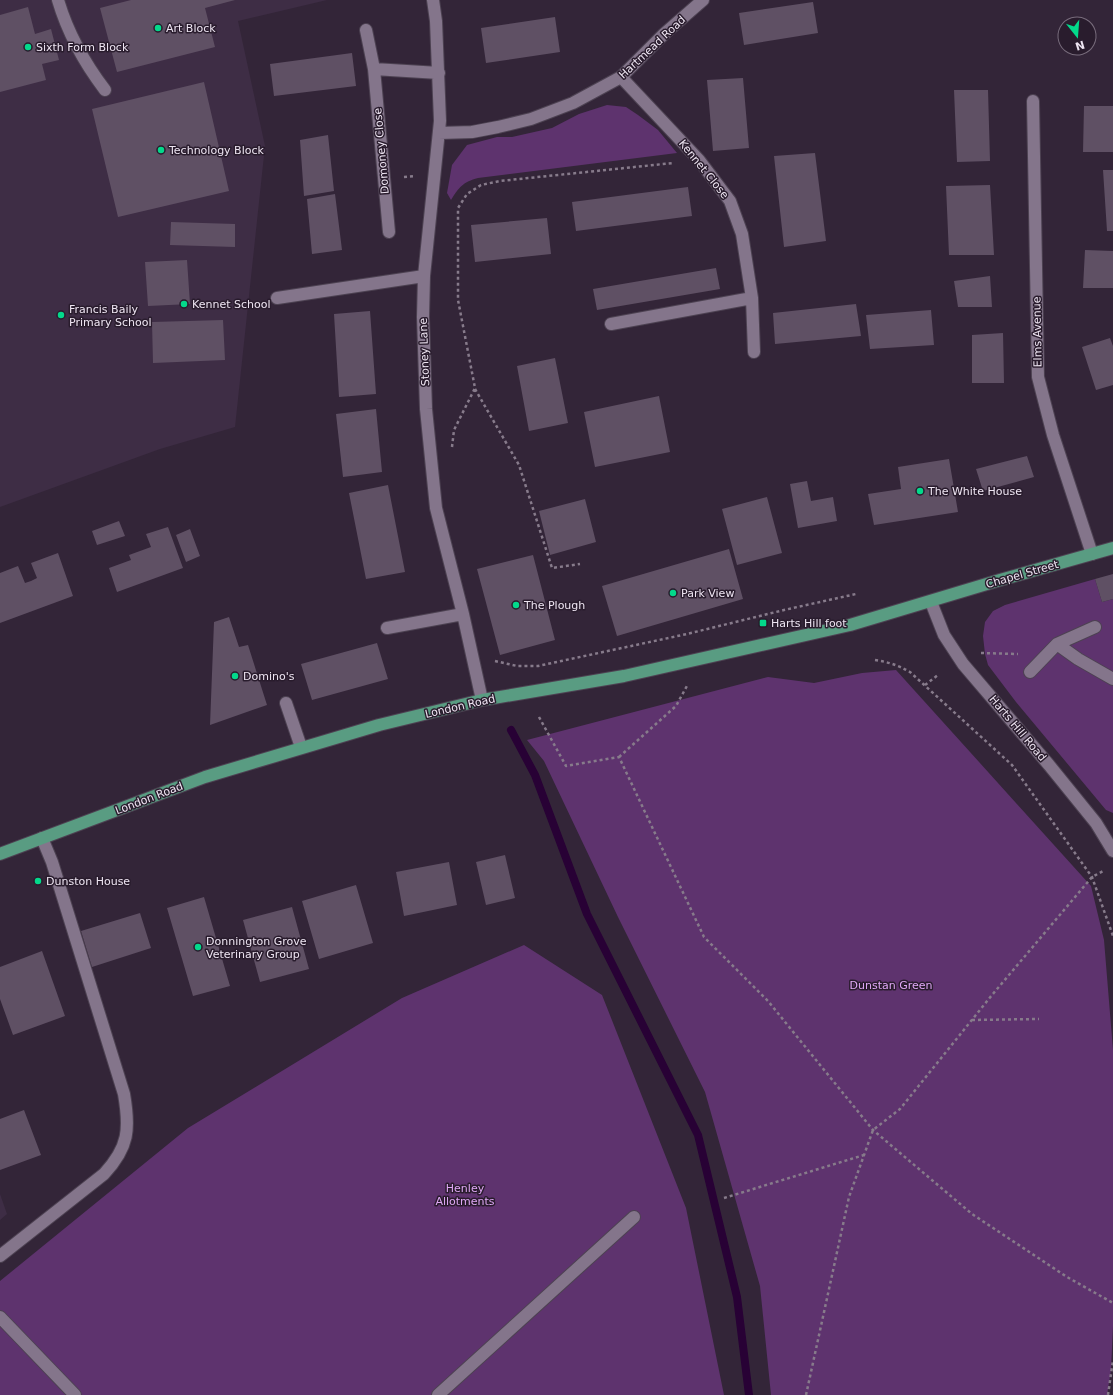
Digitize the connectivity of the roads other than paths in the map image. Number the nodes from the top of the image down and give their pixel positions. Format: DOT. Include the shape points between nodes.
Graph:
graph roads {
  1 [pos="58,0"];
  2 [pos="433,0"];
  3 [pos="703,0"];
  4 [pos="366,30"];
  5 [pos="374,69"];
  6 [pos="439,73"];
  7 [pos="621,77"];
  8 [pos="105,90"];
  9 [pos="1033,102"];
  10 [pos="439,133"];
  11 [pos="389,232"];
  12 [pos="424,276"];
  13 [pos="276,298"];
  14 [pos="752,298"];
  15 [pos="611,324"];
  16 [pos="754,352"];
  17 [pos="1113,548"];
  18 [pos="1092,554"];
  19 [pos="931,602"];
  20 [pos="463,614"];
  21 [pos="1096,627"];
  22 [pos="387,628"];
  23 [pos="1057,644"];
  24 [pos="1030,672"];
  25 [pos="1113,679"];
  26 [pos="482,700"];
  27 [pos="286,703"];
  28 [pos="301,747"];
  29 [pos="42,838"];
  30 [pos="1113,851"];
  31 [pos="0,854"];
  32 [pos="634,1217"];
  33 [pos="0,1256"];
  34 [pos="0,1317"];
  35 [pos="74,1395"];
  36 [pos="438,1395"];
  1 -- 8 [label="street" via="79,53"];
  2 -- 6 [label="street, Stoney Lane"];
  3 -- 7 [label="street, Hartmead Road"];
  4 -- 5 [label="street, Domoney Close"];
  5 -- 6 [label="street"];
  5 -- 11 [label="street, Domoney Close"];
  6 -- 10 [label="street, Stoney Lane"];
  7 -- 10 [label="street, Hartmead Road" via="572,103 531,119 472,132"];
  7 -- 14 [label="street, Kennet Close" via="699,160 730,201 742,234"];
  9 -- 18 [label="street, Elms Avenue" via="1038,377 1053,435"];
  10 -- 12 [label="street, Stoney Lane"];
  12 -- 13 [label="street"];
  12 -- 20 [label="street, Stoney Lane" via="426,409 436,508"];
  14 -- 15 [label="street"];
  14 -- 16 [label="street, Kennet Close"];
  17 -- 18 [label="main road, Chapel Street"];
  18 -- 19 [label="main road, Chapel Street"];
  19 -- 26 [label="main road, London Road" via="850,625 624,676"];
  19 -- 30 [label="street, Harts Hill Road" via="944,635 963,664 1096,823"];
  20 -- 22 [label="street"];
  20 -- 26 [label="street, Stoney Lane"];
  21 -- 23 [label="street"];
  23 -- 24 [label="street"];
  23 -- 25 [label="street"];
  26 -- 28 [label="main road, London Road"];
  27 -- 28 [label="street"];
  28 -- 29 [label="main road, London Road" via="205,777"];
  29 -- 31 [label="main road, London Road"];
  29 -- 33 [label="street" via="124,1094 128,1114 127,1133 115,1162 104,1174"];
  32 -- 36 [label="street"];
  34 -- 35 [label="street"];
}
